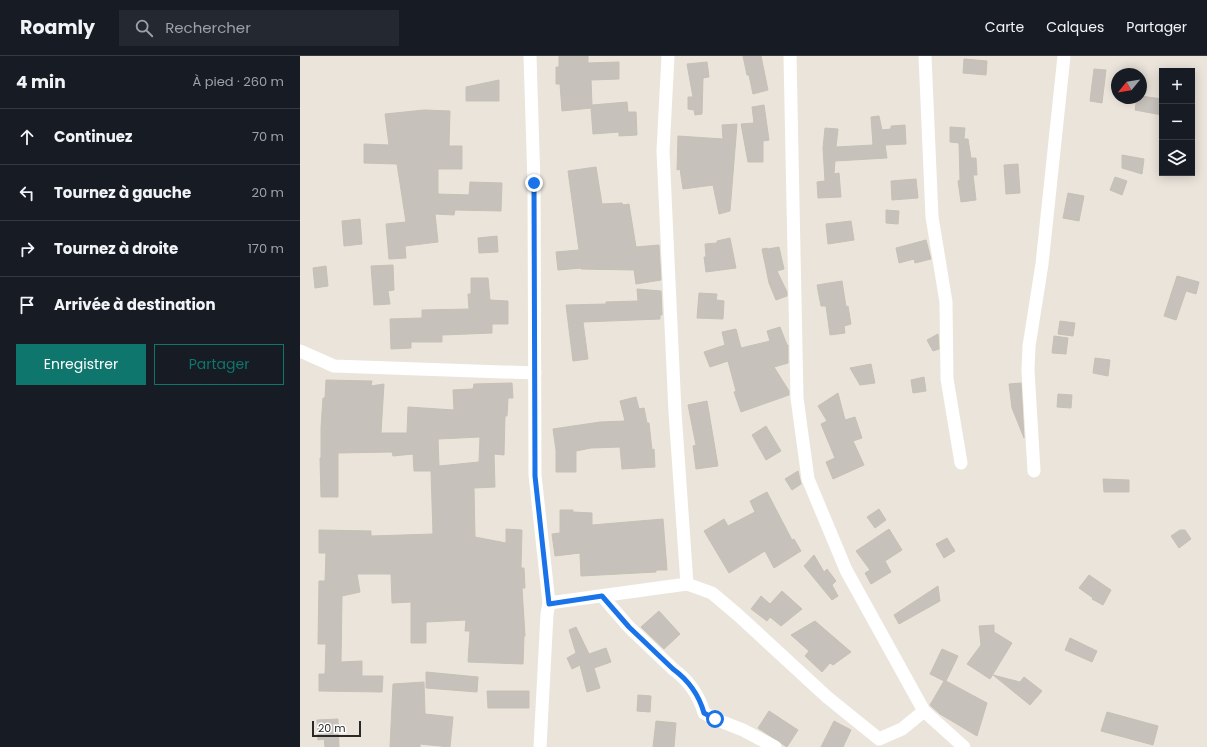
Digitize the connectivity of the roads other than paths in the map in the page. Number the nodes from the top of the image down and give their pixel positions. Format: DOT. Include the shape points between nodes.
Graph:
graph roads {
  1 [pos="530,56"];
  2 [pos="668,56"];
  3 [pos="790,56"];
  4 [pos="924,56"];
  5 [pos="1064,56"];
  6 [pos="300,351"];
  7 [pos="535,373"];
  8 [pos="961,463"];
  9 [pos="1034,471"];
  10 [pos="687,584"];
  11 [pos="602,596"];
  12 [pos="549,604"];
  13 [pos="924,712"];
  14 [pos="540,747"];
  15 [pos="775,747"];
  16 [pos="964,747"];
  1 -- 7 [label="street"];
  2 -- 10 [label="street" via="663,151 675,412"];
  3 -- 13 [label="street" via="797,398 808,479 846,570"];
  4 -- 8 [label="street" via="932,217 946,302 947,379"];
  5 -- 9 [label="street" via="1042,264 1029,346"];
  6 -- 7 [label="street" via="334,366"];
  7 -- 12 [label="street" via="535,476"];
  10 -- 11 [label="street"];
  10 -- 13 [label="street" via="712,593 827,697 879,739 902,728"];
  11 -- 12 [label="street"];
  11 -- 15 [label="street" via="629,627 691,687 704,713"];
  12 -- 14 [label="street"];
  13 -- 16 [label="street"];
}
